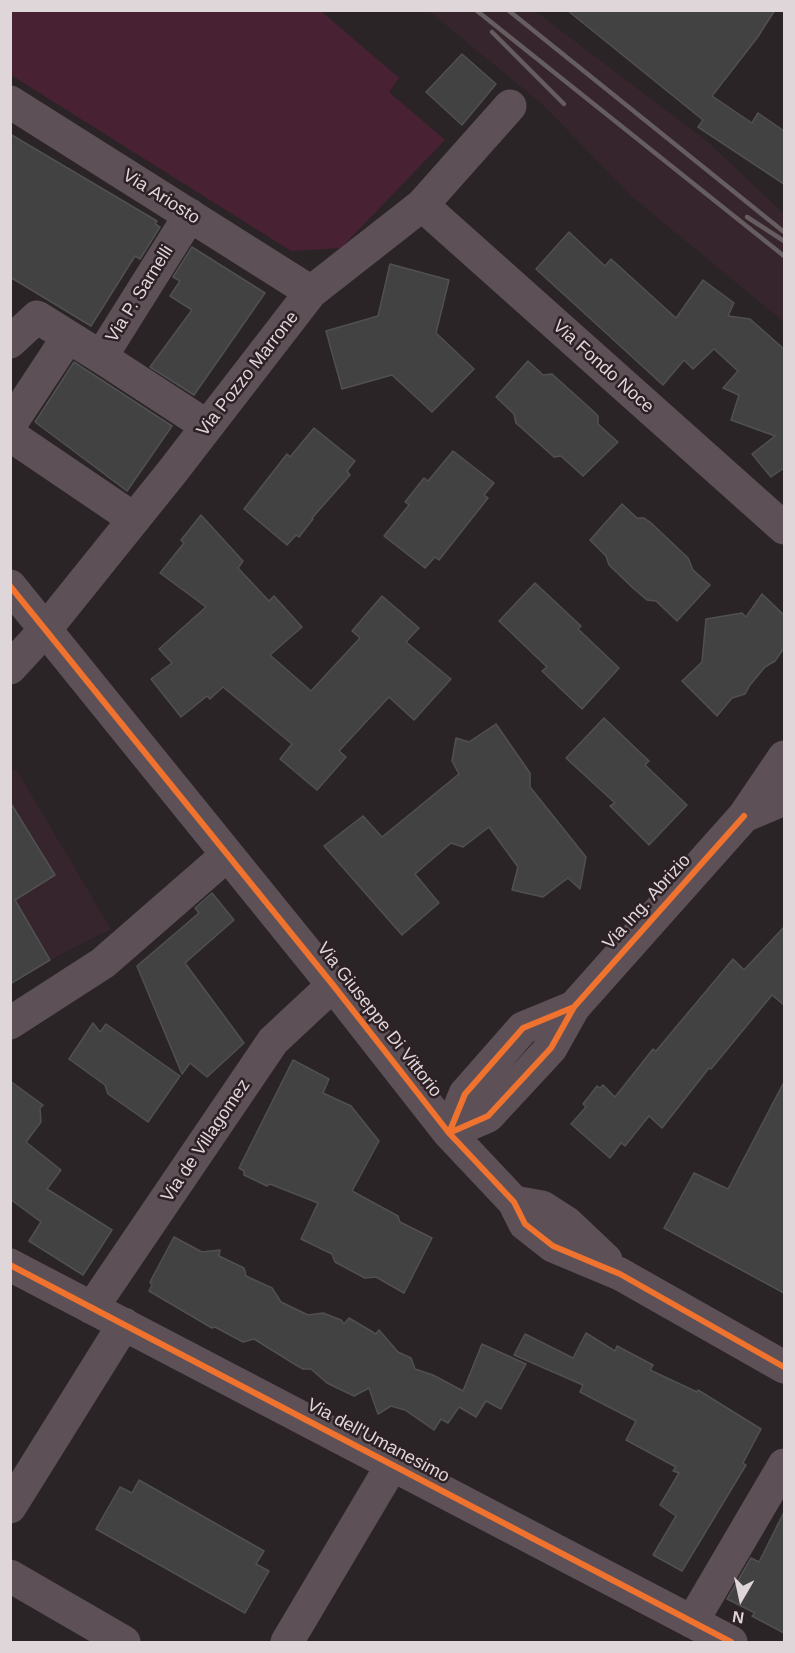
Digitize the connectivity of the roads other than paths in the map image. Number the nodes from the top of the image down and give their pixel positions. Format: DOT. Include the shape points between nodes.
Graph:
graph roads {
  1 [pos="10,102"];
  2 [pos="510,106"];
  3 [pos="422,205"];
  4 [pos="190,215"];
  5 [pos="311,292"];
  6 [pos="68,337"];
  7 [pos="10,342"];
  8 [pos="101,357"];
  9 [pos="10,425"];
  10 [pos="207,426"];
  11 [pos="10,435"];
  12 [pos="134,519"];
  13 [pos="784,528"];
  14 [pos="10,586"];
  15 [pos="45,630"];
  16 [pos="10,668"];
  17 [pos="784,758"];
  18 [pos="784,799"];
  19 [pos="744,816"];
  20 [pos="227,855"];
  21 [pos="333,985"];
  22 [pos="10,1023"];
  23 [pos="449,1133"];
  24 [pos="10,1265"];
  25 [pos="92,1308"];
  26 [pos="124,1324"];
  27 [pos="784,1367"];
  28 [pos="392,1465"];
  29 [pos="784,1465"];
  30 [pos="10,1507"];
  31 [pos="10,1576"];
  32 [pos="692,1622"];
  33 [pos="119,1641"];
  34 [pos="287,1642"];
  35 [pos="731,1642"];
  1 -- 4 [label="street, Via Ariosto"];
  2 -- 3 [label="street, Via Pozzo Marrone"];
  3 -- 5 [label="street, Via Pozzo Marrone"];
  3 -- 13 [label="street, Via Fondo Noce"];
  4 -- 5 [label="street, Via Ariosto"];
  4 -- 8 [label="street, Via P. Sarnelli"];
  5 -- 10 [label="street, Via Pozzo Marrone"];
  6 -- 7 [label="street" via="37,318"];
  6 -- 8 [label="street"];
  6 -- 9 [label="street"];
  8 -- 10 [label="street, Via P. Sarnelli"];
  10 -- 12 [label="street, Via Pozzo Marrone"];
  11 -- 12 [label="street"];
  12 -- 15 [label="street, Via Pozzo Marrone"];
  14 -- 15 [label="street, Via Giuseppe Di Vittorio"];
  15 -- 16 [label="street, Via Pozzo Marrone"];
  15 -- 20 [label="street, Via Giuseppe Di Vittorio"];
  17 -- 19 [label="street, Via Ing. Abrizio"];
  18 -- 19 [label="street, Via Ing. Abrizio"];
  19 -- 23 [label="street, Via Ing. Abrizio" via="574,1007 523,1028 465,1094"];
  20 -- 21 [label="street, Via Giuseppe Di Vittorio"];
  20 -- 22 [label="street" via="103,963"];
  21 -- 23 [label="street, Via Giuseppe Di Vittorio"];
  21 -- 25 [label="street, Via de Villagomez" via="273,1041"];
  23 -- 27 [label="street, Via Giuseppe Di Vittorio" via="514,1202 542,1208 567,1223 620,1274"];
  24 -- 25 [label="street, Via dell'Umanesimo"];
  25 -- 26 [label="street, Via dell'Umanesimo"];
  26 -- 28 [label="street, Via dell'Umanesimo"];
  26 -- 30 [label="street"];
  28 -- 32 [label="street, Via dell'Umanesimo"];
  28 -- 34 [label="street"];
  29 -- 32 [label="street"];
  31 -- 33 [label="street"];
  32 -- 35 [label="street, Via dell'Umanesimo"];
}
